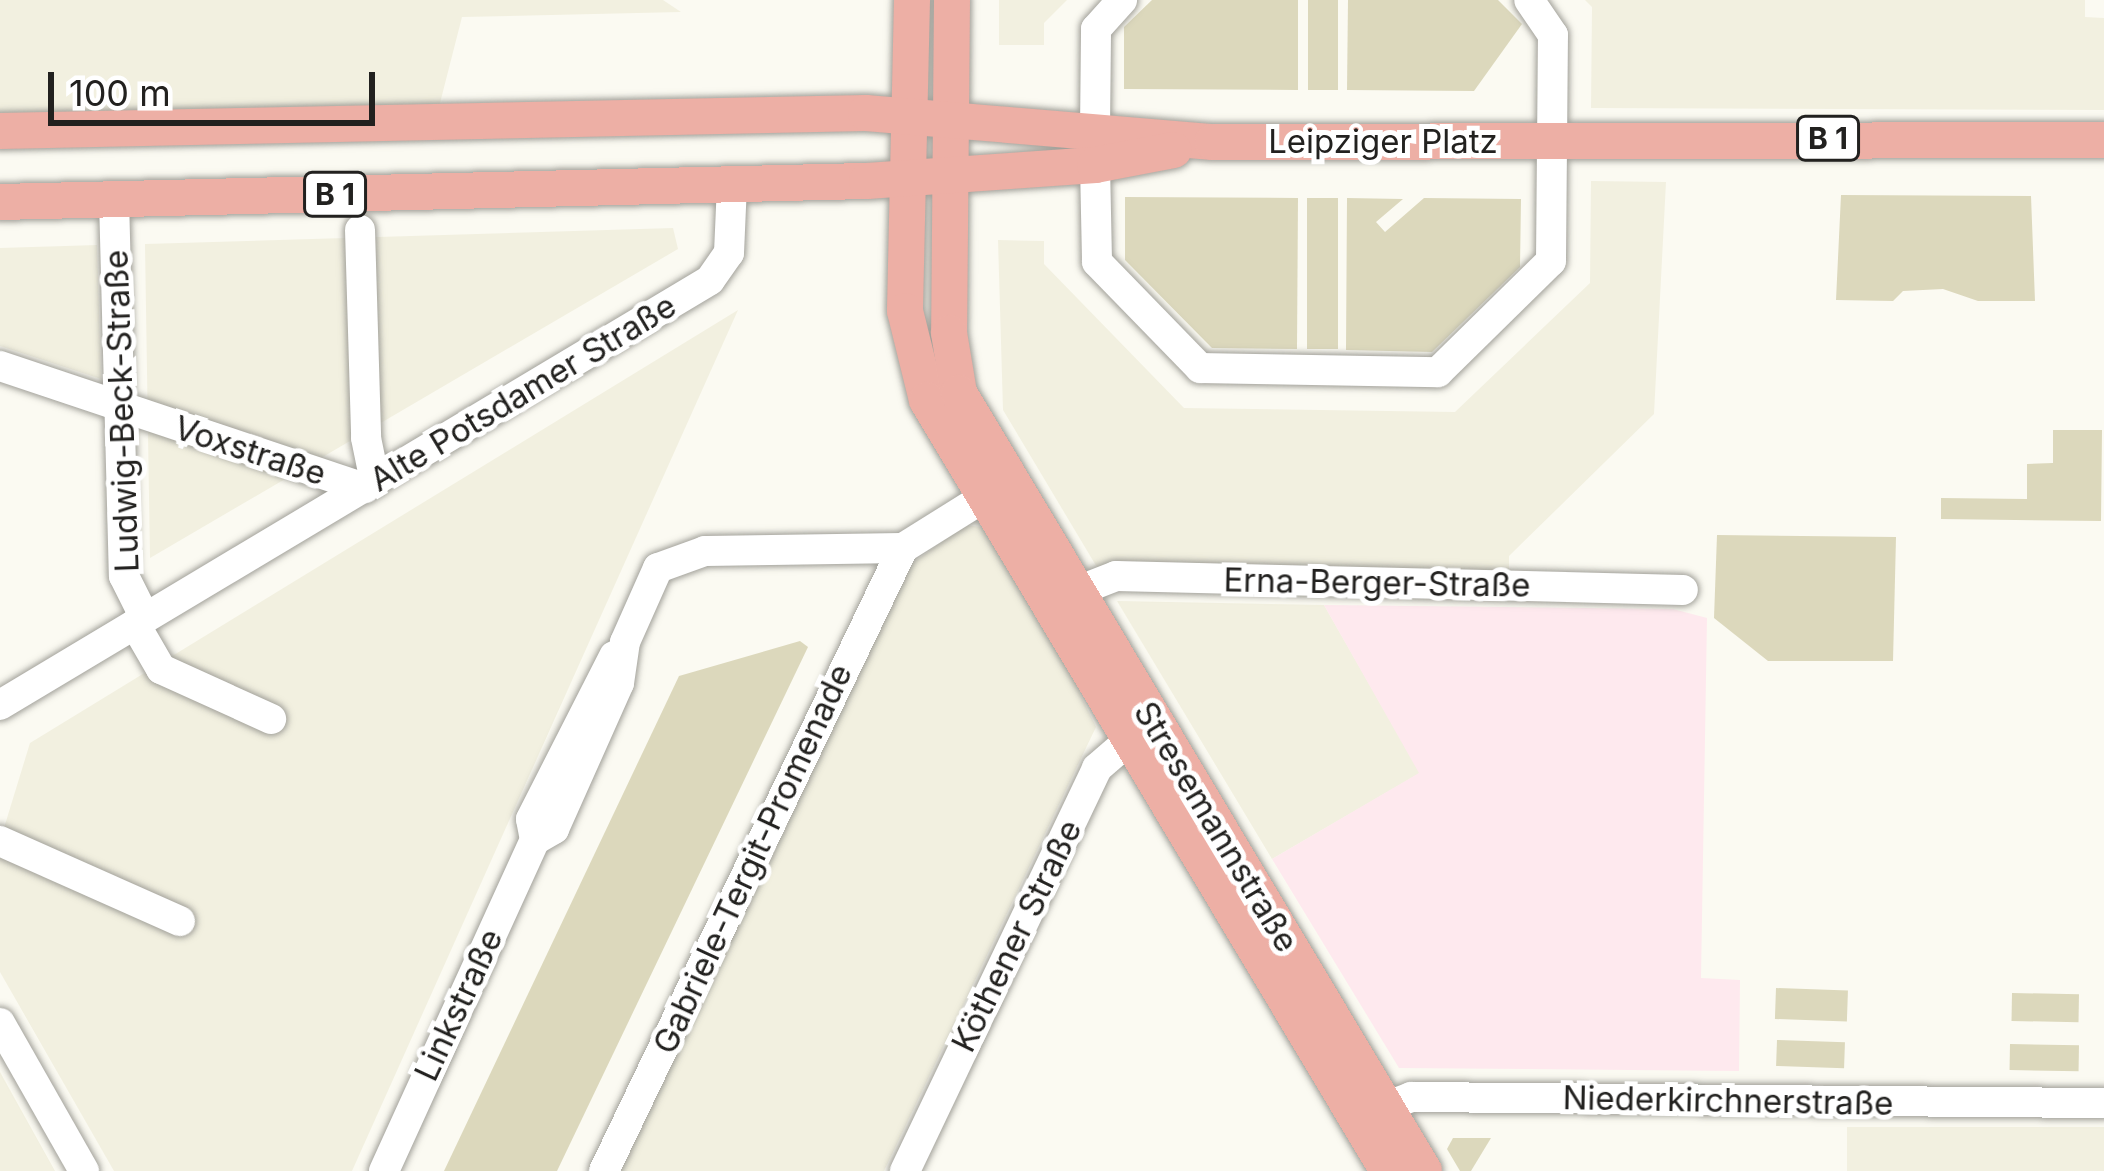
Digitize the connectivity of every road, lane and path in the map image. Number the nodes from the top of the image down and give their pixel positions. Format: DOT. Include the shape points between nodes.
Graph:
graph roads {
  1 [pos="912,0"];
  2 [pos="952,0"];
  3 [pos="1122,0"];
  4 [pos="1529,0"];
  5 [pos="910,116"];
  6 [pos="951,121"];
  7 [pos="0,131"];
  8 [pos="1552,138"];
  9 [pos="2104,140"];
  10 [pos="1095,147"];
  11 [pos="951,172"];
  12 [pos="907,178"];
  13 [pos="732,185"];
  14 [pos="114,200"];
  15 [pos="0,202"];
  16 [pos="360,230"];
  17 [pos="0,366"];
  18 [pos="120,407"];
  19 [pos="370,485"];
  20 [pos="995,490"];
  21 [pos="903,548"];
  22 [pos="1683,590"];
  23 [pos="1075,592"];
  24 [pos="140,621"];
  25 [pos="0,705"];
  26 [pos="271,718"];
  27 [pos="1140,729"];
  28 [pos="0,841"];
  29 [pos="181,921"];
  30 [pos="0,1023"];
  31 [pos="2104,1103"];
  32 [pos="1370,1112"];
  33 [pos="84,1171"];
  34 [pos="383,1171"];
  35 [pos="604,1171"];
  36 [pos="905,1171"];
  37 [pos="1388,1171"];
  38 [pos="1424,1171"];
  1 -- 5 [label="main road"];
  2 -- 6 [label="main road"];
  3 -- 10 [label="street" via="1096,29"];
  4 -- 8 [label="street" via="1552,29"];
  5 -- 6 [label="main road, B 1"];
  5 -- 7 [label="main road, B 1"];
  5 -- 12 [label="main road"];
  6 -- 10 [label="main road, Leipziger Platz / B 1"];
  6 -- 11 [label="main road"];
  8 -- 9 [label="main road, B 1"];
  8 -- 10 [label="main road, Leipziger Platz / B 1"];
  8 -- 10 [label="street" via="1550,265 1445,368 1430,373 1200,368 1097,262"];
  10 -- 11 [label="main road, Leipziger Platz / B 1"];
  11 -- 12 [label="main road, B 1"];
  11 -- 20 [label="main road" via="952,365"];
  12 -- 13 [label="main road, B 1"];
  12 -- 20 [label="main road" via="910,351 936,420"];
  13 -- 14 [label="main road, B 1"];
  13 -- 19 [label="street, Alte Potsdamer Straße" via="729,253 710,280"];
  14 -- 15 [label="main road, B 1"];
  14 -- 18 [label="street, Ludwig-Beck-Straße"];
  16 -- 19 [label="street"];
  17 -- 18 [label="street, Voxstraße"];
  18 -- 19 [label="street, Voxstraße"];
  18 -- 24 [label="street, Ludwig-Beck-Straße" via="124,576"];
  19 -- 24 [label="street, Alte Potsdamer Straße"];
  20 -- 21 [label="street"];
  20 -- 23 [label="main road, Stresemannstraße"];
  20 -- 27 [label="main road, Stresemannstraße"];
  21 -- 34 [label="street, Linkstraße" via="676,556 650,580 625,642 619,683 554,830 535,840"];
  21 -- 35 [label="street, Gabriele-Tergit-Promenade"];
  22 -- 23 [label="street, Erna-Berger-Straße" via="1116,576"];
  23 -- 27 [label="main road, Stresemannstraße"];
  24 -- 25 [label="street, Alte Potsdamer Straße"];
  24 -- 26 [label="street, Ludwig-Beck-Straße" via="161,669"];
  27 -- 32 [label="main road, Stresemannstraße"];
  27 -- 36 [label="street, Köthener Straße" via="1097,768"];
  28 -- 29 [label="street"];
  30 -- 33 [label="street"];
  31 -- 32 [label="street, Niederkirchnerstraße" via="1411,1097"];
  32 -- 37 [label="main road, Stresemannstraße"];
  32 -- 38 [label="main road, Stresemannstraße"];
}
